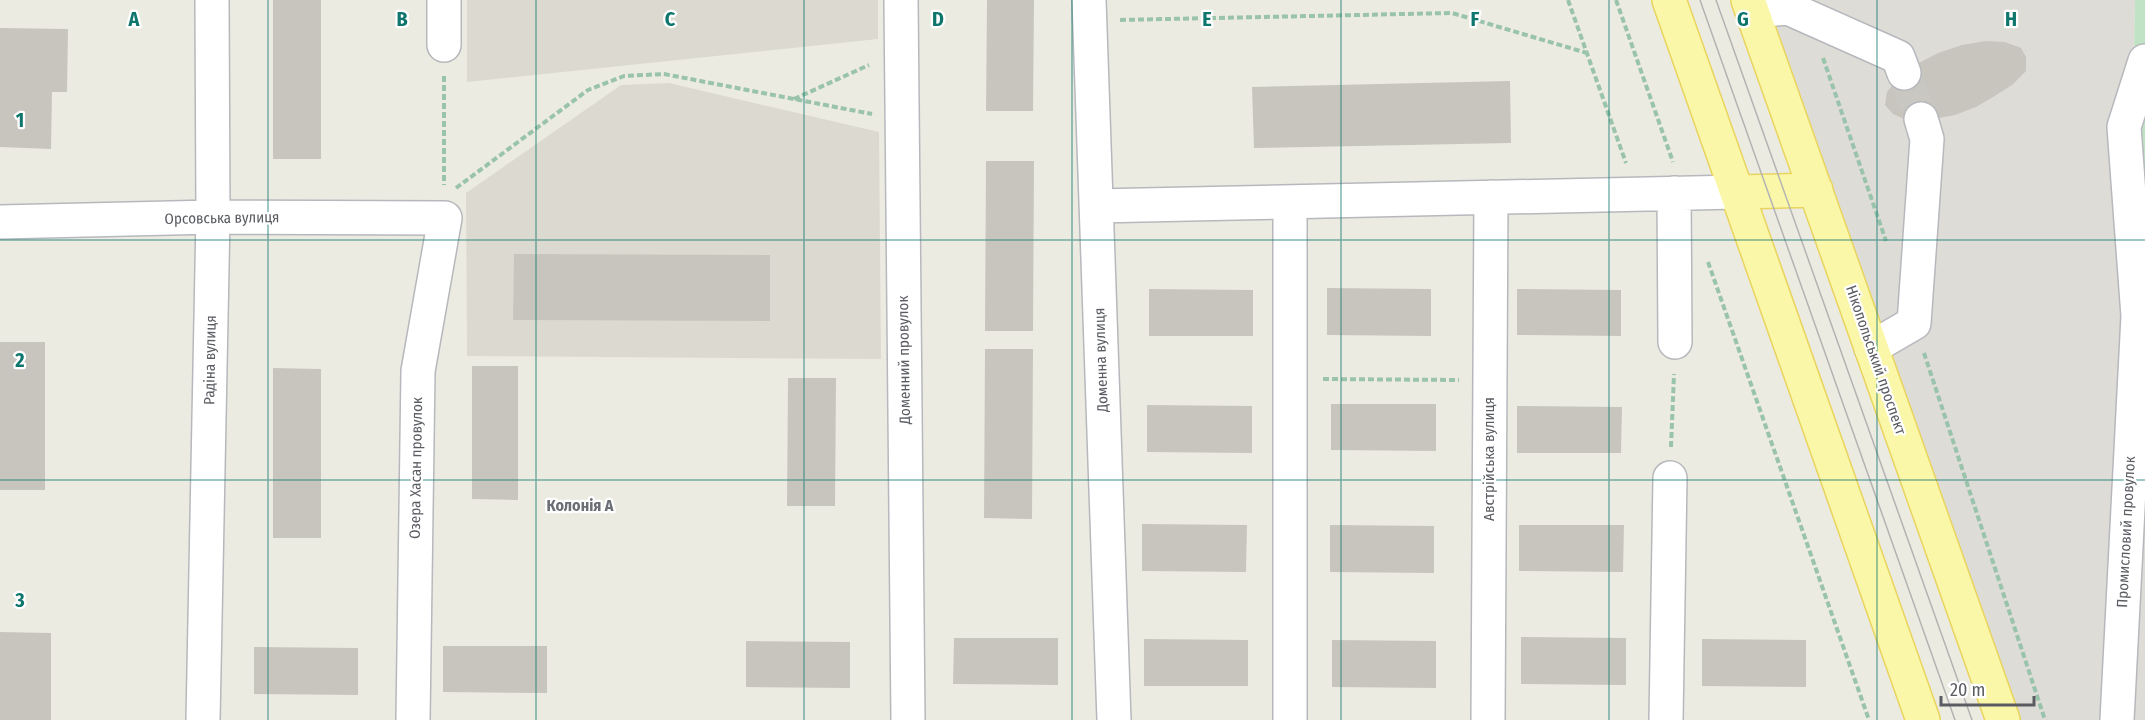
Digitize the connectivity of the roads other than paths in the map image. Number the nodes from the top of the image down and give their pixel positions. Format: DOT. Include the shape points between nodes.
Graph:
graph roads {
  1 [pos="212,0"];
  2 [pos="444,0"];
  3 [pos="901,0"];
  4 [pos="1669,0"];
  5 [pos="1750,5"];
  6 [pos="1089,10"];
  7 [pos="444,45"];
  8 [pos="2145,61"];
  9 [pos="1901,65"];
  10 [pos="1924,129"];
  11 [pos="1816,190"];
  12 [pos="1737,192"];
  13 [pos="1679,193"];
  14 [pos="1491,198"];
  15 [pos="1290,202"];
  16 [pos="1096,206"];
  17 [pos="444,207"];
  18 [pos="213,217"];
  19 [pos="0,222"];
  20 [pos="1675,342"];
  21 [pos="1871,348"];
  22 [pos="1670,478"];
  23 [pos="2137,494"];
  24 [pos="203,720"];
  25 [pos="413,720"];
  26 [pos="908,720"];
  27 [pos="1114,720"];
  28 [pos="1290,720"];
  29 [pos="1488,720"];
  30 [pos="1666,720"];
  31 [pos="1923,720"];
  32 [pos="2003,720"];
  33 [pos="2117,720"];
  1 -- 18 [label="street, Радіна вулиця"];
  2 -- 7 [label="street"];
  3 -- 26 [label="street, Доменний провулок"];
  4 -- 12 [label="main road"];
  5 -- 9 [label="street" via="1788,8 1808,15"];
  5 -- 11 [label="main road, Нікопольський проспект"];
  6 -- 16 [label="street, Доменна вулиця"];
  8 -- 23 [label="street, Промисловий провулок" via="2124,127 2138,316"];
  10 -- 21 [label="street" via="1914,323"];
  11 -- 12 [label="main road"];
  11 -- 21 [label="main road, Нікопольський проспект"];
  12 -- 13 [label="street"];
  12 -- 31 [label="main road"];
  13 -- 14 [label="street"];
  13 -- 20 [label="street"];
  14 -- 15 [label="street"];
  14 -- 29 [label="street, Австрійська вулиця"];
  15 -- 16 [label="street"];
  15 -- 28 [label="street"];
  16 -- 27 [label="street, Доменна вулиця"];
  17 -- 18 [label="street, Орсовська вулиця"];
  17 -- 25 [label="street, Озера Хасан провулок" via="418,370"];
  18 -- 19 [label="street, Орсовська вулиця"];
  18 -- 24 [label="street, Радіна вулиця"];
  21 -- 32 [label="main road, Нікопольський проспект"];
  22 -- 30 [label="street"];
  23 -- 33 [label="street, Промисловий провулок"];
}
